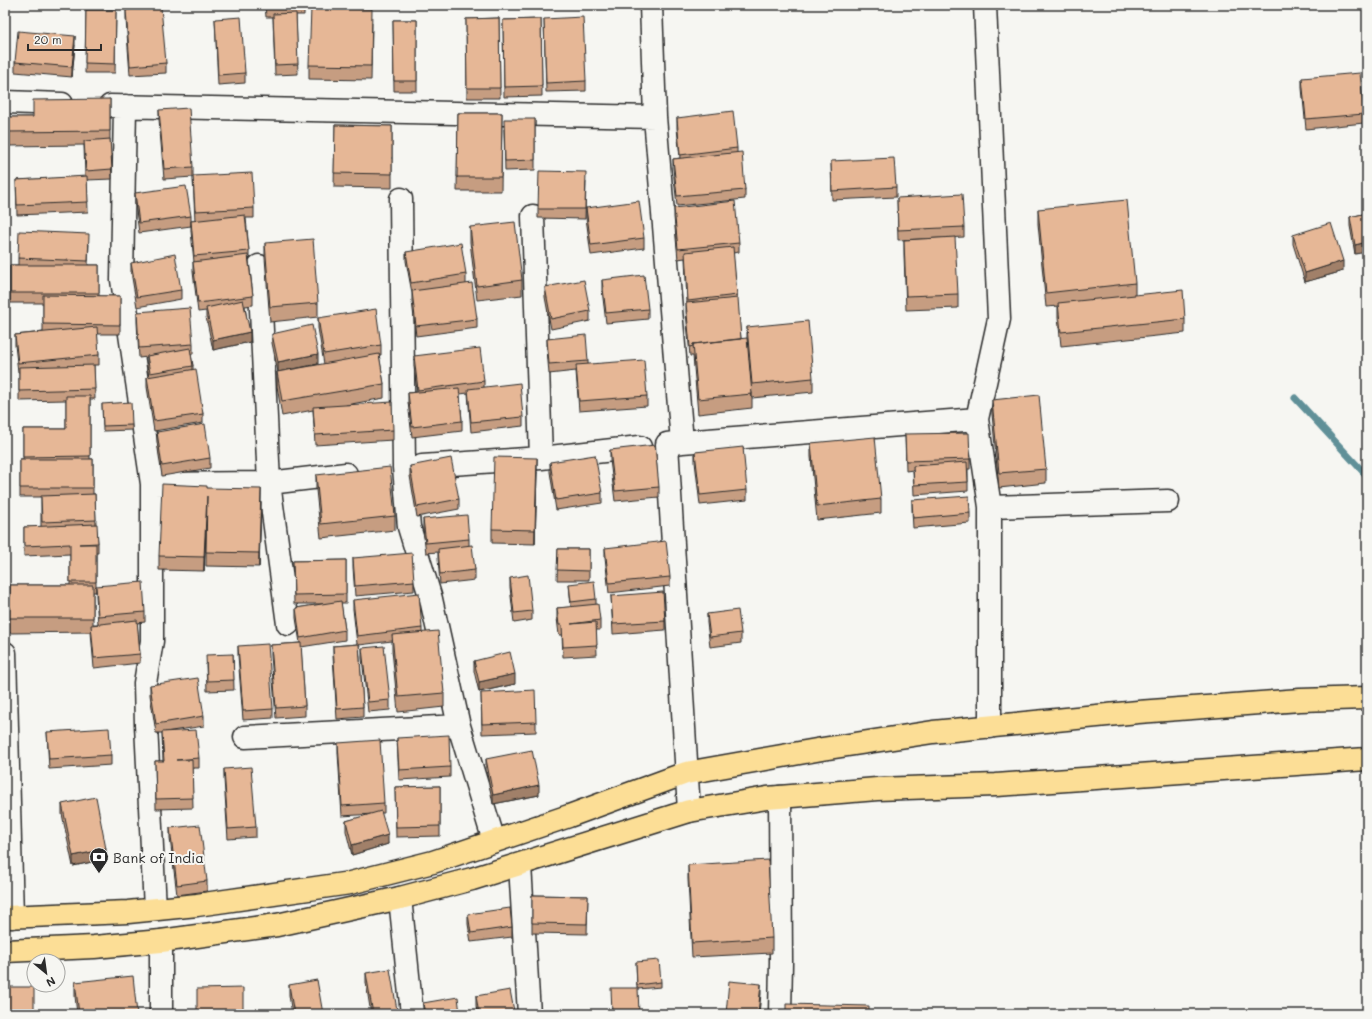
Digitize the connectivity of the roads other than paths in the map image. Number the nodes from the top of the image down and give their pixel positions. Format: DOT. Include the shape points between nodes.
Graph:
graph roads {
  1 [pos="651,5"];
  2 [pos="985,5"];
  3 [pos="5,102"];
  4 [pos="125,106"];
  5 [pos="655,117"];
  6 [pos="401,199"];
  7 [pos="533,216"];
  8 [pos="259,266"];
  9 [pos="977,419"];
  10 [pos="675,443"];
  11 [pos="542,458"];
  12 [pos="396,468"];
  13 [pos="366,472"];
  14 [pos="268,483"];
  15 [pos="152,484"];
  16 [pos="1168,501"];
  17 [pos="990,507"];
  18 [pos="288,624"];
  19 [pos="5,653"];
  20 [pos="1367,698"];
  21 [pos="459,726"];
  22 [pos="990,727"];
  23 [pos="244,737"];
  24 [pos="1367,759"];
  25 [pos="686,773"];
  26 [pos="780,797"];
  27 [pos="688,812"];
  28 [pos="494,841"];
  29 [pos="520,865"];
  30 [pos="400,898"];
  31 [pos="155,909"];
  32 [pos="8,917"];
  33 [pos="160,941"];
  34 [pos="5,951"];
  35 [pos="161,1014"];
  36 [pos="412,1014"];
  37 [pos="529,1014"];
  38 [pos="780,1014"];
  1 -- 5 [label="street"];
  2 -- 9 [label="street" via="998,319"];
  3 -- 4 [label="street"];
  4 -- 5 [label="street"];
  4 -- 15 [label="street" via="122,280"];
  5 -- 10 [label="street"];
  6 -- 12 [label="street"];
  7 -- 11 [label="street"];
  8 -- 14 [label="street"];
  9 -- 10 [label="street"];
  9 -- 17 [label="street"];
  10 -- 11 [label="street"];
  10 -- 25 [label="street"];
  11 -- 12 [label="street"];
  12 -- 21 [label="street" via="409,527 431,599"];
  13 -- 14 [label="street"];
  14 -- 15 [label="street"];
  14 -- 18 [label="street"];
  15 -- 31 [label="street" via="152,641 145,683"];
  16 -- 17 [label="street"];
  17 -- 22 [label="street"];
  19 -- 32 [label="street"];
  20 -- 22 [label="main road" via="1300,700 1138,712"];
  21 -- 23 [label="street"];
  21 -- 28 [label="street"];
  22 -- 25 [label="main road" via="926,733"];
  24 -- 26 [label="main road"];
  25 -- 27 [label="street"];
  25 -- 28 [label="main road"];
  26 -- 27 [label="main road"];
  26 -- 38 [label="street"];
  27 -- 29 [label="main road"];
  28 -- 31 [label="main road" via="433,862 350,883"];
  29 -- 30 [label="main road"];
  29 -- 37 [label="street"];
  30 -- 33 [label="main road" via="277,925"];
  30 -- 36 [label="street"];
  31 -- 32 [label="main road"];
  33 -- 34 [label="main road"];
  33 -- 35 [label="street"];
}
